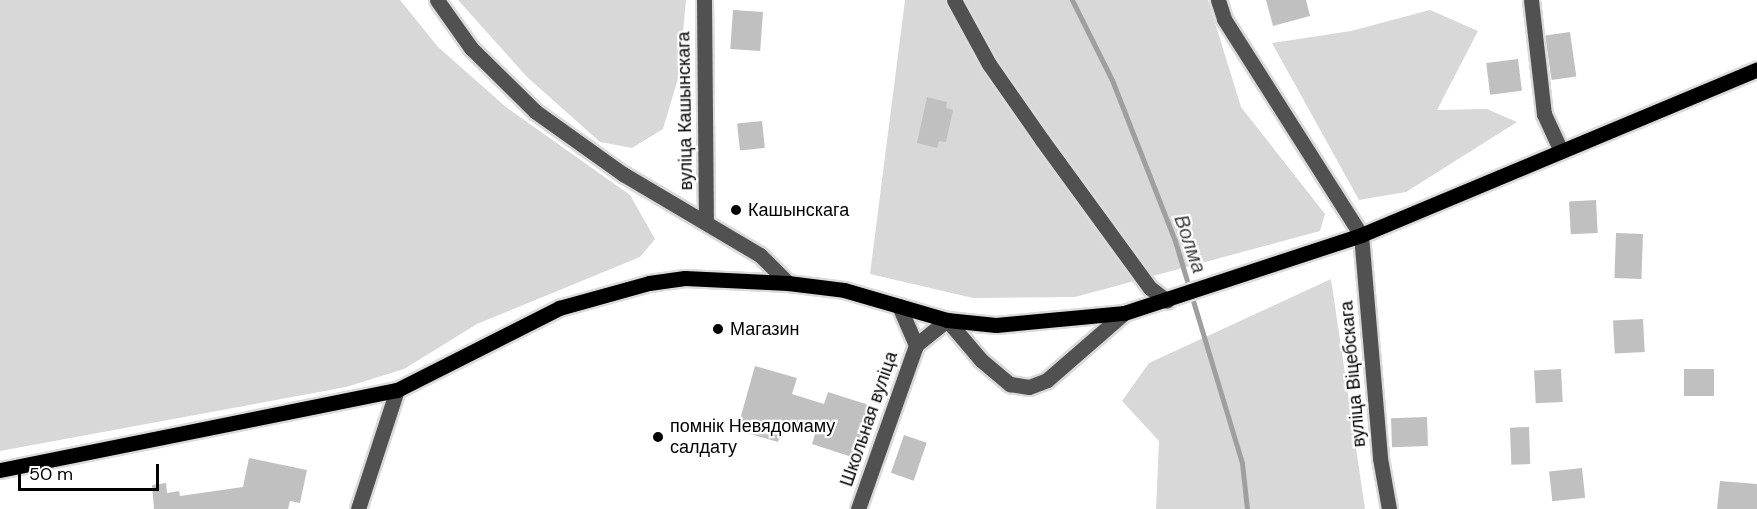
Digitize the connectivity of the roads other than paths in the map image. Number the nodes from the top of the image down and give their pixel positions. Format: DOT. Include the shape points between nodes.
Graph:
graph roads {
  1 [pos="436,0"];
  2 [pos="704,0"];
  3 [pos="954,0"];
  4 [pos="1218,0"];
  5 [pos="1531,0"];
  6 [pos="1757,69"];
  7 [pos="1561,151"];
  8 [pos="706,222"];
  9 [pos="1361,235"];
  10 [pos="788,283"];
  11 [pos="1167,301"];
  12 [pos="899,306"];
  13 [pos="1124,313"];
  14 [pos="946,320"];
  15 [pos="916,345"];
  16 [pos="397,390"];
  17 [pos="0,470"];
  18 [pos="358,509"];
  19 [pos="858,509"];
  20 [pos="1389,509"];
  1 -- 8 [label="street" via="471,48 536,112 623,174"];
  2 -- 8 [label="street, вуліца Кашынскага"];
  3 -- 11 [label="street" via="989,64 1042,140 1150,288"];
  4 -- 9 [label="street" via="1224,19"];
  5 -- 7 [label="street" via="1544,114"];
  6 -- 7 [label="main road"];
  7 -- 9 [label="main road"];
  8 -- 10 [label="street" via="760,255"];
  9 -- 11 [label="main road"];
  9 -- 20 [label="street, вуліца Віцебскага" via="1380,458"];
  10 -- 12 [label="main road"];
  10 -- 16 [label="main road" via="685,278 605,292 559,308"];
  11 -- 13 [label="main road"];
  12 -- 14 [label="main road"];
  12 -- 15 [label="street"];
  13 -- 14 [label="main road" via="1039,324"];
  13 -- 14 [label="street" via="1047,380 1029,387 1010,384 981,360"];
  14 -- 15 [label="street, Школьная вуліца"];
  15 -- 19 [label="street, Школьная вуліца"];
  16 -- 17 [label="main road"];
  16 -- 18 [label="street"];
}
